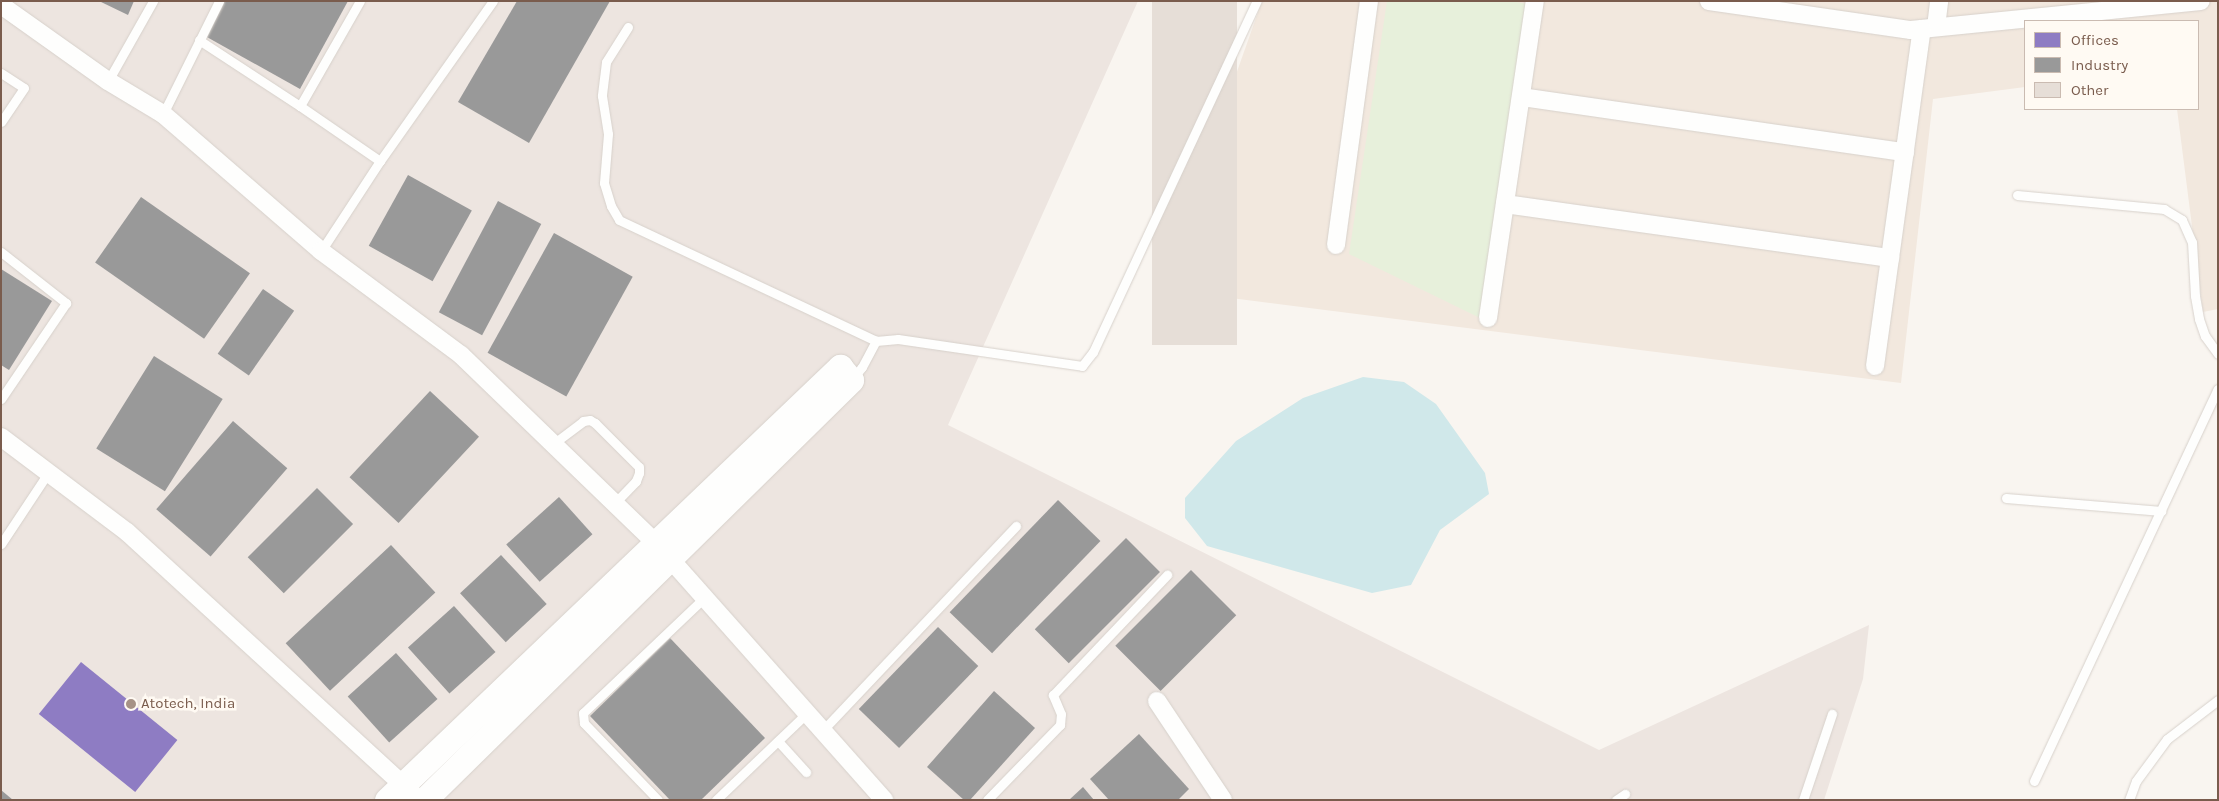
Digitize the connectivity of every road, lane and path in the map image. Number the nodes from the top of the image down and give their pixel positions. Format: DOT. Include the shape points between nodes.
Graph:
graph roads {
  1 [pos="153,1"];
  2 [pos="219,1"];
  3 [pos="360,1"];
  4 [pos="493,1"];
  5 [pos="1257,1"];
  6 [pos="1369,1"];
  7 [pos="1535,1"];
  8 [pos="1709,1"];
  9 [pos="1939,1"];
  10 [pos="2201,1"];
  11 [pos="1,5"];
  12 [pos="628,27"];
  13 [pos="1929,28"];
  14 [pos="199,40"];
  15 [pos="1,73"];
  16 [pos="108,81"];
  17 [pos="1521,97"];
  18 [pos="300,106"];
  19 [pos="163,114"];
  20 [pos="1,122"];
  21 [pos="1905,152"];
  22 [pos="380,161"];
  23 [pos="2017,195"];
  24 [pos="1505,204"];
  25 [pos="1336,245"];
  26 [pos="321,251"];
  27 [pos="1,252"];
  28 [pos="1890,258"];
  29 [pos="1488,318"];
  30 [pos="876,341"];
  31 [pos="2218,354"];
  32 [pos="1875,366"];
  33 [pos="846,373"];
  34 [pos="2218,389"];
  35 [pos="1,399"];
  36 [pos="1,437"];
  37 [pos="553,444"];
  38 [pos="48,473"];
  39 [pos="2006,498"];
  40 [pos="615,503"];
  41 [pos="2161,511"];
  42 [pos="1016,526"];
  43 [pos="1,544"];
  44 [pos="663,550"];
  45 [pos="1167,575"];
  46 [pos="705,597"];
  47 [pos="2218,700"];
  48 [pos="1157,701"];
  49 [pos="807,713"];
  50 [pos="1832,714"];
  51 [pos="822,730"];
  52 [pos="778,741"];
  53 [pos="806,772"];
  54 [pos="2034,781"];
  55 [pos="1625,794"];
  56 [pos="402,795"];
  57 [pos="424,800"];
  58 [pos="658,800"];
  59 [pos="716,800"];
  60 [pos="884,800"];
  61 [pos="987,800"];
  62 [pos="1224,800"];
  63 [pos="1616,800"];
  64 [pos="1803,800"];
  65 [pos="2129,800"];
  1 -- 16 [label="lane"];
  2 -- 14 [label="lane"];
  3 -- 18 [label="lane"];
  4 -- 22 [label="lane"];
  5 -- 30 [label="lane" via="1093,352 1082,366 898,339"];
  6 -- 25 [label="street"];
  7 -- 17 [label="street"];
  8 -- 13 [label="street" via="1911,30"];
  9 -- 13 [label="street"];
  10 -- 13 [label="street"];
  11 -- 16 [label="street"];
  12 -- 30 [label="lane" via="606,62 602,96 608,134 604,183 619,220"];
  13 -- 21 [label="street"];
  14 -- 18 [label="lane"];
  14 -- 19 [label="lane"];
  15 -- 20 [label="lane" via="24,88"];
  16 -- 19 [label="street"];
  17 -- 21 [label="street"];
  17 -- 24 [label="street"];
  18 -- 22 [label="lane"];
  19 -- 26 [label="street"];
  21 -- 28 [label="street"];
  22 -- 26 [label="lane"];
  23 -- 31 [label="lane" via="2164,209 2178,216 2192,242 2199,319 2205,336"];
  24 -- 28 [label="street"];
  24 -- 29 [label="street"];
  26 -- 37 [label="street" via="461,355"];
  27 -- 35 [label="lane" via="66,302"];
  28 -- 32 [label="street"];
  30 -- 33 [label="lane" via="862,366"];
  33 -- 44 [label="street"];
  34 -- 41 [label="lane"];
  36 -- 38 [label="street"];
  37 -- 40 [label="street"];
  37 -- 40 [label="lane" via="584,420 595,423 638,467 640,473"];
  38 -- 43 [label="lane"];
  38 -- 56 [label="street" via="127,532"];
  39 -- 41 [label="lane"];
  40 -- 44 [label="street"];
  41 -- 54 [label="lane"];
  42 -- 51 [label="lane"];
  44 -- 46 [label="street"];
  44 -- 56 [label="street"];
  44 -- 57 [label="street"];
  45 -- 61 [label="lane" via="1054,695 1061,714 1060,725"];
  46 -- 49 [label="street"];
  46 -- 58 [label="lane" via="583,713 584,723"];
  47 -- 65 [label="lane" via="2167,739 2136,781"];
  48 -- 62 [label="street"];
  49 -- 51 [label="street"];
  49 -- 52 [label="lane"];
  50 -- 64 [label="lane"];
  51 -- 60 [label="street"];
  52 -- 53 [label="lane"];
  52 -- 59 [label="lane"];
  55 -- 63 [label="lane"];
}
